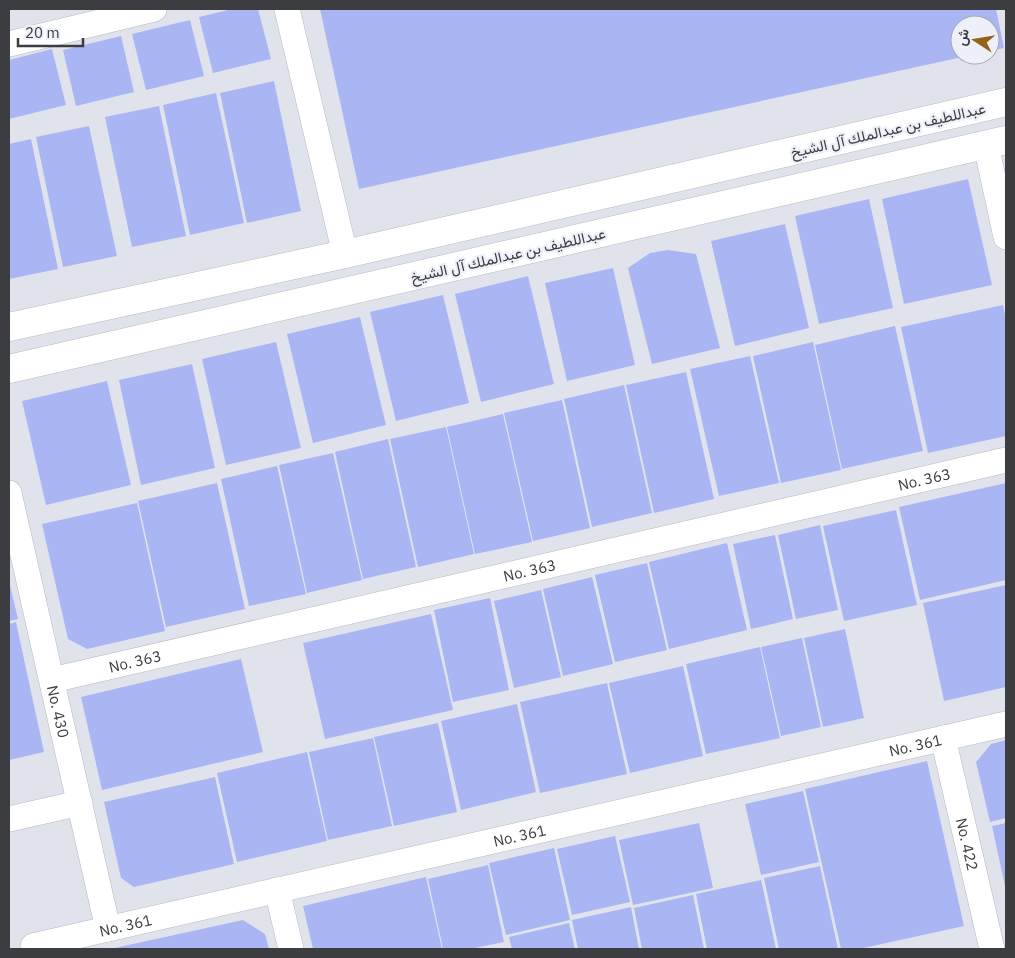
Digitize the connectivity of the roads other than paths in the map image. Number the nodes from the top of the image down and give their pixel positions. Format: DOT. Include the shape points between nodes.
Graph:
graph roads {
  1 [pos="151,9"];
  2 [pos="287,9"];
  3 [pos="9,44"];
  4 [pos="1006,102"];
  5 [pos="914,124"];
  6 [pos="996,143"];
  7 [pos="922,160"];
  8 [pos="1006,237"];
  9 [pos="345,254"];
  10 [pos="9,327"];
  11 [pos="9,369"];
  12 [pos="1006,460"];
  13 [pos="9,493"];
  14 [pos="52,680"];
  15 [pos="1006,724"];
  16 [pos="943,738"];
  17 [pos="80,803"];
  18 [pos="9,819"];
  19 [pos="277,890"];
  20 [pos="108,929"];
  21 [pos="34,948"];
  22 [pos="291,949"];
  23 [pos="988,949"];
  1 -- 3 [label="street"];
  2 -- 9 [label="street"];
  4 -- 5 [label="street, عبداللطيف بن عبدالملك آل الشيخ"];
  5 -- 7 [label="street"];
  5 -- 9 [label="street, عبداللطيف بن عبدالملك آل الشيخ"];
  6 -- 7 [label="street, عبداللطيف بن عبدالملك آل الشيخ"];
  6 -- 8 [label="street"];
  7 -- 11 [label="street, عبداللطيف بن عبدالملك آل الشيخ"];
  9 -- 10 [label="street, عبداللطيف بن عبدالملك آل الشيخ"];
  12 -- 14 [label="street, No. 363"];
  13 -- 14 [label="street, No. 430"];
  14 -- 17 [label="street, No. 430"];
  15 -- 16 [label="street, No. 361"];
  16 -- 19 [label="street, No. 361"];
  16 -- 23 [label="street, No. 422"];
  17 -- 18 [label="street"];
  17 -- 20 [label="street, No. 430"];
  19 -- 20 [label="street, No. 361"];
  19 -- 22 [label="street"];
  20 -- 21 [label="street, No. 361"];
}
